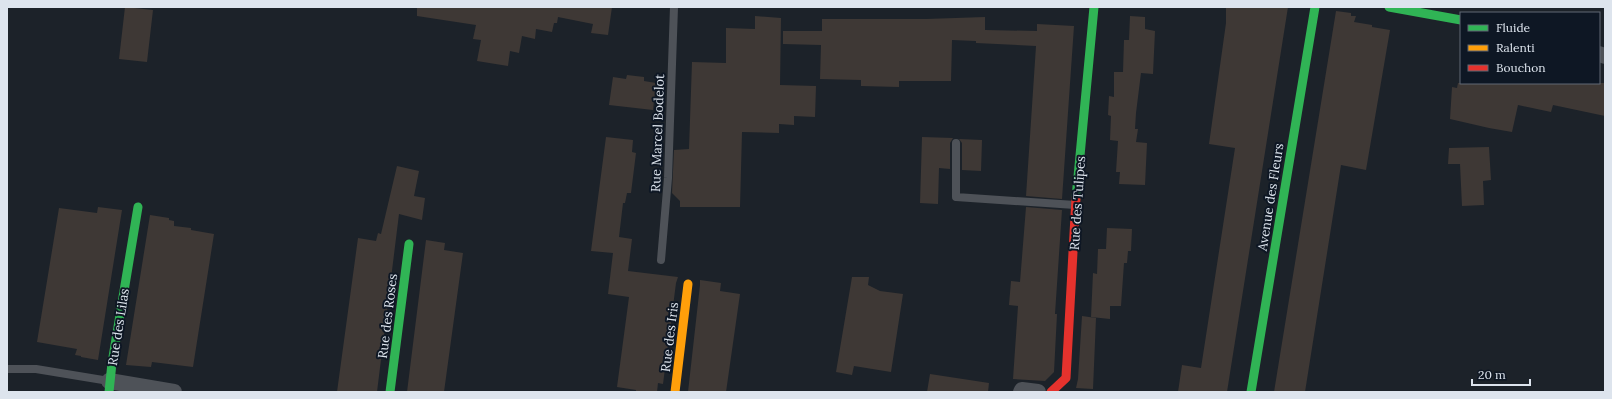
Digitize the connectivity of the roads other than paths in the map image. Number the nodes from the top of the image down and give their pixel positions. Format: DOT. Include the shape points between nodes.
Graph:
graph roads {
  1 [pos="674,7"];
  2 [pos="1094,7"];
  3 [pos="1315,7"];
  4 [pos="1389,7"];
  5 [pos="1460,20"];
  6 [pos="956,143"];
  7 [pos="1075,205"];
  8 [pos="138,207"];
  9 [pos="409,244"];
  10 [pos="661,260"];
  11 [pos="688,284"];
  12 [pos="7,369"];
  13 [pos="109,387"];
  14 [pos="174,392"];
  15 [pos="390,392"];
  16 [pos="675,392"];
  17 [pos="1021,392"];
  18 [pos="1038,392"];
  19 [pos="1051,392"];
  20 [pos="1251,392"];
  1 -- 10 [label="lane, Rue Marcel Bodelot" via="668,178"];
  2 -- 7 [label="street, Rue des Tulipes"];
  3 -- 20 [label="street, Avenue des Fleurs"];
  4 -- 5 [label="street"];
  6 -- 7 [label="lane" via="956,197"];
  7 -- 19 [label="street, Rue des Tulipes" via="1066,378"];
  8 -- 13 [label="street, Rue des Lilas"];
  9 -- 15 [label="street, Rue des Roses"];
  11 -- 16 [label="street, Rue des Iris"];
  12 -- 13 [label="lane" via="36,369"];
  13 -- 14 [label="street, Rue des Lilas"];
  17 -- 18 [label="street"];
}
